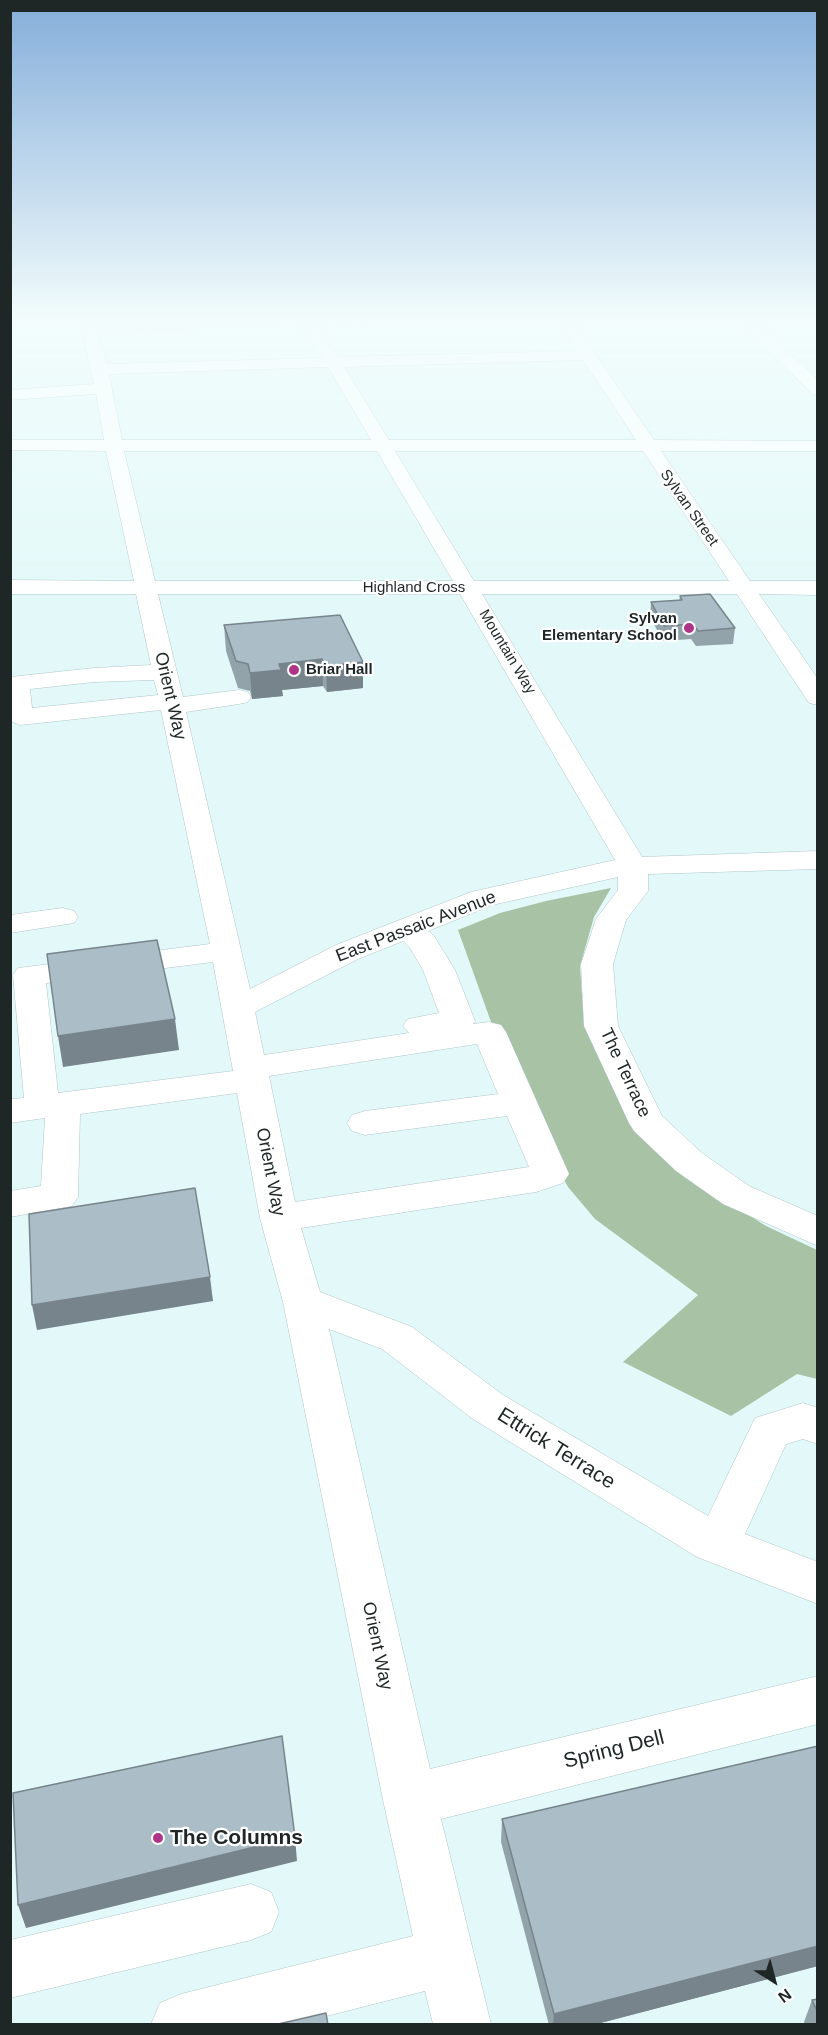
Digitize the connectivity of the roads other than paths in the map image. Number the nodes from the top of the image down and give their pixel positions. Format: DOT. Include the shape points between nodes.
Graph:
graph roads {
  1 [pos="108,412"];
  2 [pos="362,412"];
  3 [pos="624,412"];
  4 [pos="10,445"];
  5 [pos="114,445"];
  6 [pos="382,446"];
  7 [pos="818,446"];
  8 [pos="646,447"];
  9 [pos="10,586"];
  10 [pos="146,587"];
  11 [pos="469,588"];
  12 [pos="744,588"];
  13 [pos="818,588"];
  14 [pos="170,693"];
  15 [pos="239,697"];
  16 [pos="818,698"];
  17 [pos="818,860"];
  18 [pos="633,866"];
  19 [pos="63,917"];
  20 [pos="10,924"];
  21 [pos="407,928"];
  22 [pos="226,946"];
  23 [pos="10,969"];
  24 [pos="238,1008"];
  25 [pos="22,1024"];
  26 [pos="250,1069"];
  27 [pos="519,1103"];
  28 [pos="38,1107"];
  29 [pos="365,1123"];
  30 [pos="10,1204"];
  31 [pos="279,1218"];
  32 [pos="818,1232"];
  33 [pos="303,1302"];
  34 [pos="818,1426"];
  35 [pos="717,1545"];
  36 [pos="818,1583"];
  37 [pos="818,1700"];
  38 [pos="410,1800"];
  39 [pos="251,1912"];
  40 [pos="446,1957"];
  41 [pos="10,1969"];
  42 [pos="181,2025"];
  43 [pos="462,2025"];
  1 -- 5 [label="street, Orient Way"];
  2 -- 6 [label="street, Mountain Way"];
  3 -- 8 [label="street, Sylvan Street"];
  4 -- 5 [label="street"];
  5 -- 6 [label="street"];
  5 -- 10 [label="street, Orient Way"];
  6 -- 8 [label="street"];
  6 -- 11 [label="street, Mountain Way"];
  7 -- 8 [label="street"];
  8 -- 12 [label="street, Sylvan Street"];
  9 -- 10 [label="street, Highland Cross"];
  10 -- 11 [label="street, Highland Cross"];
  10 -- 14 [label="street, Orient Way"];
  11 -- 12 [label="street, Highland Cross"];
  11 -- 18 [label="street, Mountain Way"];
  12 -- 13 [label="street, Highland Cross"];
  12 -- 16 [label="street, Sylvan Street"];
  14 -- 14 [label="street" via="113,675 17,683 20,717 121,706"];
  14 -- 15 [label="street"];
  14 -- 22 [label="street, Orient Way"];
  17 -- 18 [label="street, East Passaic Avenue"];
  18 -- 21 [label="street, East Passaic Avenue" via="482,898"];
  18 -- 32 [label="street, The Terrace" via="633,891 611,919 597,964 601,1026 647,1123 689,1162 736,1195"];
  19 -- 20 [label="street"];
  21 -- 24 [label="street, East Passaic Avenue" via="347,952"];
  21 -- 26 [label="street" via="423,943 439,970 458,1021 286,1044 261,1052"];
  22 -- 23 [label="street"];
  22 -- 24 [label="street, Orient Way"];
  22 -- 25 [label="street" via="29,975"];
  24 -- 26 [label="street, Orient Way"];
  25 -- 28 [label="street"];
  26 -- 27 [label="street" via="489,1032"];
  26 -- 28 [label="street"];
  26 -- 31 [label="street, Orient Way"];
  27 -- 29 [label="street"];
  27 -- 31 [label="street" via="550,1174"];
  28 -- 30 [label="street" via="59,1197"];
  31 -- 33 [label="street, Orient Way"];
  33 -- 35 [label="street, Ettrick Terrace" via="397,1338 488,1407"];
  33 -- 38 [label="street, Orient Way"];
  34 -- 35 [label="street" via="803,1421 770,1431"];
  35 -- 36 [label="street, Ettrick Terrace"];
  37 -- 38 [label="street, Spring Dell"];
  38 -- 40 [label="street, Orient Way"];
  39 -- 41 [label="street"];
  40 -- 42 [label="street"];
  40 -- 43 [label="street, Orient Way"];
}
